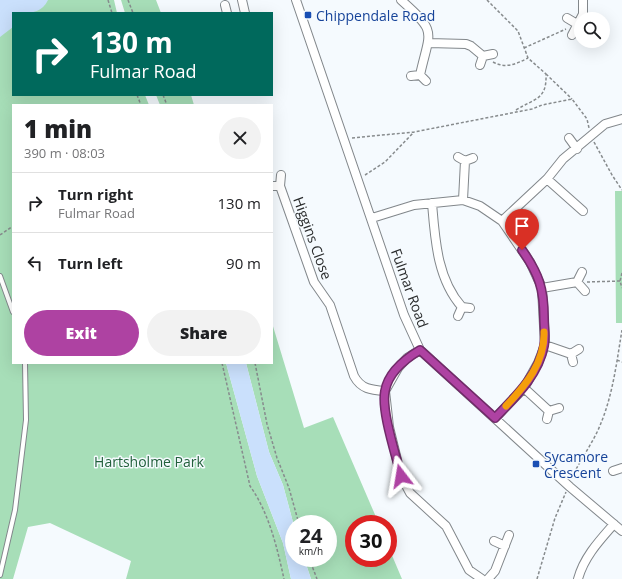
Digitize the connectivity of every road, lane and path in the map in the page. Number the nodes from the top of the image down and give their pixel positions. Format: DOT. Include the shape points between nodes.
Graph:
graph roads {
  1 [pos="108,0"];
  2 [pos="128,0"];
  3 [pos="242,0"];
  4 [pos="296,0"];
  5 [pos="401,0"];
  6 [pos="487,0"];
  7 [pos="583,0"];
  8 [pos="112,12"];
  9 [pos="133,12"];
  10 [pos="245,12"];
  11 [pos="583,12"];
  12 [pos="567,18"];
  13 [pos="574,22"];
  14 [pos="574,26"];
  15 [pos="574,31"];
  16 [pos="572,35"];
  17 [pos="429,43"];
  18 [pos="524,48"];
  19 [pos="493,54"];
  20 [pos="483,56"];
  21 [pos="528,58"];
  22 [pos="480,65"];
  23 [pos="546,74"];
  24 [pos="420,75"];
  25 [pos="411,76"];
  26 [pos="426,81"];
  27 [pos="572,99"];
  28 [pos="515,111"];
  29 [pos="622,119"];
  30 [pos="414,132"];
  31 [pos="591,136"];
  32 [pos="569,138"];
  33 [pos="344,140"];
  34 [pos="577,149"];
  35 [pos="473,158"];
  36 [pos="281,175"];
  37 [pos="357,178"];
  38 [pos="548,179"];
  39 [pos="276,186"];
  40 [pos="622,190"];
  41 [pos="463,200"];
  42 [pos="432,203"];
  43 [pos="583,211"];
  44 [pos="372,218"];
  45 [pos="502,221"];
  46 [pos="12,227"];
  47 [pos="0,235"];
  48 [pos="582,272"];
  49 [pos="622,273"];
  50 [pos="0,276"];
  51 [pos="620,281"];
  52 [pos="577,282"];
  53 [pos="542,288"];
  54 [pos="622,288"];
  55 [pos="585,291"];
  56 [pos="12,309"];
  57 [pos="458,316"];
  58 [pos="622,330"];
  59 [pos="545,345"];
  60 [pos="579,348"];
  61 [pos="420,350"];
  62 [pos="617,360"];
  63 [pos="622,362"];
  64 [pos="25,364"];
  65 [pos="222,364"];
  66 [pos="255,364"];
  67 [pos="524,388"];
  68 [pos="385,391"];
  69 [pos="559,408"];
  70 [pos="495,418"];
  71 [pos="622,468"];
  72 [pos="613,471"];
  73 [pos="570,487"];
  74 [pos="296,515"];
  75 [pos="614,524"];
  76 [pos="622,531"];
  77 [pos="509,535"];
  78 [pos="494,541"];
  79 [pos="505,546"];
  80 [pos="312,567"];
  81 [pos="0,575"];
  82 [pos="284,579"];
  83 [pos="317,579"];
  84 [pos="482,579"];
  85 [pos="488,579"];
  86 [pos="536,579"];
  87 [pos="578,579"];
  1 -- 8 [label="path"];
  2 -- 9 [label="path"];
  3 -- 10 [label="street"];
  4 -- 33 [label="street, Fulmar Road"];
  5 -- 17 [label="street" via="427,27"];
  6 -- 18 [label="path" via="518,31"];
  7 -- 11 [label="street"];
  12 -- 13 [label="street"];
  14 -- 18 [label="path"];
  15 -- 16 [label="street"];
  17 -- 20 [label="street" via="466,44"];
  17 -- 24 [label="street"];
  18 -- 21 [label="path"];
  19 -- 20 [label="street"];
  20 -- 21 [label="path" via="503,66"];
  20 -- 22 [label="street"];
  21 -- 23 [label="path"];
  23 -- 27 [label="path"];
  23 -- 28 [label="path" via="546,86 542,96"];
  24 -- 25 [label="street"];
  24 -- 26 [label="street"];
  27 -- 28 [label="path"];
  27 -- 31 [label="path" via="587,119"];
  28 -- 30 [label="path"];
  29 -- 31 [label="street" via="605,124"];
  30 -- 33 [label="path"];
  30 -- 37 [label="path" via="385,162"];
  31 -- 34 [label="street"];
  31 -- 40 [label="path"];
  32 -- 34 [label="street"];
  33 -- 37 [label="street, Fulmar Road"];
  34 -- 38 [label="street" via="563,159"];
  35 -- 41 [label="street" via="461,159"];
  36 -- 39 [label="street, Higgins Close"];
  37 -- 44 [label="street, Fulmar Road"];
  38 -- 43 [label="street"];
  38 -- 45 [label="street"];
  39 -- 68 [label="street, Higgins Close" via="314,282 330,305 354,376 363,387"];
  41 -- 42 [label="street"];
  41 -- 45 [label="street" via="480,206"];
  42 -- 44 [label="street" via="403,207"];
  42 -- 57 [label="street" via="435,243 440,260 451,291 466,308"];
  44 -- 61 [label="street, Fulmar Road" via="404,315"];
  45 -- 53 [label="street" via="533,267"];
  46 -- 47 [label="path"];
  48 -- 52 [label="street"];
  49 -- 51 [label="path"];
  50 -- 56 [label="lane"];
  51 -- 52 [label="path"];
  51 -- 54 [label="path"];
  52 -- 53 [label="street"];
  52 -- 55 [label="street"];
  53 -- 59 [label="street"];
  58 -- 62 [label="path"];
  59 -- 60 [label="street" via="572,358"];
  59 -- 67 [label="street"];
  61 -- 68 [label="street" via="407,358 398,368"];
  61 -- 70 [label="street, Fulmar Road"];
  62 -- 63 [label="path"];
  62 -- 73 [label="path" via="601,424 577,466"];
  64 -- 81 [label="lane" via="26,420 15,510"];
  65 -- 82 [label="path" via="250,486 261,501 275,539"];
  66 -- 74 [label="path" via="267,424"];
  67 -- 69 [label="street" via="548,415"];
  67 -- 70 [label="street"];
  68 -- 84 [label="street" via="389,427 405,485 410,493 446,526 469,570"];
  70 -- 73 [label="street, Fulmar Road"];
  71 -- 72 [label="street"];
  73 -- 75 [label="street, Fulmar Road"];
  73 -- 86 [label="path" via="564,494 555,518"];
  75 -- 76 [label="street, Fulmar Road"];
  75 -- 87 [label="street" via="594,547"];
  77 -- 79 [label="street"];
  78 -- 79 [label="street"];
  79 -- 85 [label="street" via="495,571"];
  80 -- 83 [label="path"];
}
